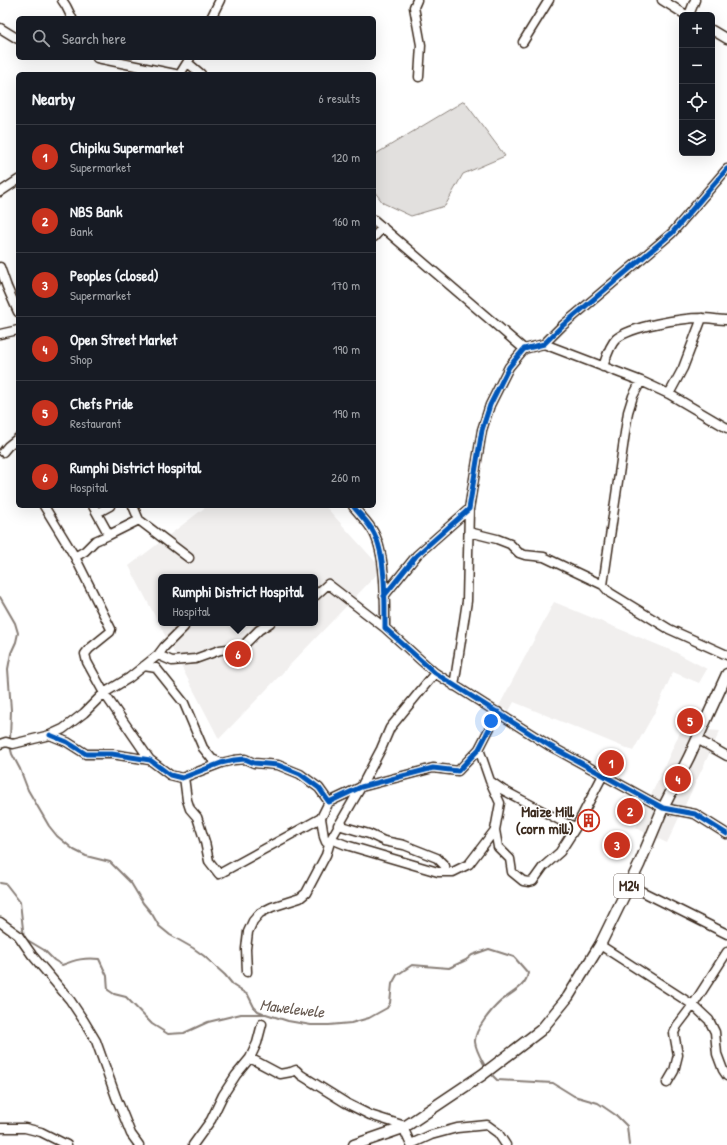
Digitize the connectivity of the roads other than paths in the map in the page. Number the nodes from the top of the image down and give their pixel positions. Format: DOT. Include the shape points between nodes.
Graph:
graph roads {
  1 [pos="62,0"];
  2 [pos="220,0"];
  3 [pos="417,0"];
  4 [pos="549,0"];
  5 [pos="662,0"];
  6 [pos="695,0"];
  7 [pos="682,12"];
  8 [pos="689,12"];
  9 [pos="71,16"];
  10 [pos="212,16"];
  11 [pos="0,28"];
  12 [pos="715,32"];
  13 [pos="16,38"];
  14 [pos="727,39"];
  15 [pos="523,42"];
  16 [pos="107,60"];
  17 [pos="189,61"];
  18 [pos="165,72"];
  19 [pos="181,72"];
  20 [pos="199,72"];
  21 [pos="419,77"];
  22 [pos="727,169"];
  23 [pos="16,181"];
  24 [pos="0,192"];
  25 [pos="376,222"];
  26 [pos="382,227"];
  27 [pos="376,234"];
  28 [pos="0,267"];
  29 [pos="16,308"];
  30 [pos="702,318"];
  31 [pos="727,320"];
  32 [pos="16,330"];
  33 [pos="0,334"];
  34 [pos="544,344"];
  35 [pos="524,349"];
  36 [pos="603,367"];
  37 [pos="641,381"];
  38 [pos="669,394"];
  39 [pos="727,428"];
  40 [pos="16,440"];
  41 [pos="3,452"];
  42 [pos="45,508"];
  43 [pos="134,508"];
  44 [pos="355,508"];
  45 [pos="470,509"];
  46 [pos="95,510"];
  47 [pos="139,520"];
  48 [pos="469,532"];
  49 [pos="109,535"];
  50 [pos="75,557"];
  51 [pos="189,558"];
  52 [pos="603,585"];
  53 [pos="318,593"];
  54 [pos="384,596"];
  55 [pos="184,626"];
  56 [pos="265,626"];
  57 [pos="385,628"];
  58 [pos="158,655"];
  59 [pos="727,655"];
  60 [pos="144,666"];
  61 [pos="435,673"];
  62 [pos="727,674"];
  63 [pos="454,686"];
  64 [pos="104,693"];
  65 [pos="498,712"];
  66 [pos="50,735"];
  67 [pos="697,739"];
  68 [pos="6,743"];
  69 [pos="479,749"];
  70 [pos="727,756"];
  71 [pos="150,760"];
  72 [pos="220,763"];
  73 [pos="603,775"];
  74 [pos="184,777"];
  75 [pos="490,780"];
  76 [pos="361,787"];
  77 [pos="329,802"];
  78 [pos="663,808"];
  79 [pos="321,818"];
  80 [pos="338,825"];
  81 [pos="576,827"];
  82 [pos="496,830"];
  83 [pos="727,834"];
  84 [pos="331,839"];
  85 [pos="446,872"];
  86 [pos="629,884"];
  87 [pos="0,922"];
  88 [pos="727,934"];
  89 [pos="600,945"];
  90 [pos="727,952"];
  91 [pos="247,972"];
  92 [pos="693,1005"];
  93 [pos="262,1024"];
  94 [pos="250,1058"];
  95 [pos="727,1076"];
  96 [pos="667,1083"];
  97 [pos="0,1128"];
  98 [pos="403,1128"];
  99 [pos="67,1145"];
  100 [pos="138,1145"];
  101 [pos="193,1145"];
  102 [pos="354,1145"];
  103 [pos="411,1145"];
  104 [pos="506,1145"];
  1 -- 9 [label="street"];
  2 -- 10 [label="street"];
  3 -- 21 [label="street" via="414,7 421,45"];
  4 -- 15 [label="street"];
  5 -- 7 [label="street"];
  6 -- 8 [label="street"];
  11 -- 13 [label="street"];
  12 -- 14 [label="street"];
  16 -- 18 [label="street"];
  17 -- 19 [label="street"];
  17 -- 20 [label="street"];
  22 -- 34 [label="street" via="672,233"];
  23 -- 24 [label="street"];
  25 -- 26 [label="street"];
  26 -- 27 [label="street"];
  26 -- 35 [label="street"];
  28 -- 29 [label="street"];
  30 -- 31 [label="street"];
  30 -- 36 [label="street" via="641,327 617,338 612,343"];
  30 -- 38 [label="street" via="683,368"];
  32 -- 33 [label="street"];
  34 -- 35 [label="street"];
  34 -- 36 [label="street"];
  35 -- 45 [label="street" via="509,367 490,405 482,430"];
  36 -- 37 [label="street"];
  37 -- 38 [label="street"];
  37 -- 52 [label="street" via="628,412"];
  38 -- 39 [label="street"];
  40 -- 41 [label="street"];
  42 -- 50 [label="street"];
  43 -- 47 [label="street"];
  44 -- 54 [label="street" via="374,532 380,548"];
  45 -- 48 [label="street"];
  45 -- 54 [label="street" via="417,555"];
  46 -- 49 [label="street"];
  47 -- 49 [label="street"];
  47 -- 51 [label="street"];
  48 -- 52 [label="street" via="510,544 525,555 544,557"];
  48 -- 63 [label="street" via="466,601"];
  49 -- 50 [label="street" via="95,541"];
  50 -- 64 [label="street" via="112,629 85,654"];
  52 -- 59 [label="street" via="610,593 669,628"];
  53 -- 57 [label="street" via="328,584"];
  54 -- 57 [label="street"];
  55 -- 58 [label="street"];
  56 -- 58 [label="street" via="242,647 172,661"];
  57 -- 61 [label="street"];
  58 -- 60 [label="street"];
  60 -- 64 [label="street"];
  60 -- 72 [label="street" via="156,668 184,703 203,748 212,759"];
  61 -- 63 [label="street"];
  61 -- 76 [label="street" via="390,728"];
  62 -- 67 [label="main road, M24"];
  63 -- 65 [label="street"];
  64 -- 66 [label="street" via="73,722"];
  64 -- 71 [label="street"];
  65 -- 69 [label="street"];
  65 -- 73 [label="street" via="550,746"];
  66 -- 68 [label="street"];
  66 -- 71 [label="street" via="68,742 86,754 112,754"];
  67 -- 70 [label="street"];
  67 -- 78 [label="main road, M24"];
  69 -- 75 [label="street"];
  69 -- 76 [label="street" via="458,771 433,768"];
  71 -- 74 [label="street" via="170,775"];
  72 -- 74 [label="street"];
  72 -- 77 [label="street" via="244,759 254,763 278,765 300,774 319,788"];
  73 -- 78 [label="street"];
  73 -- 81 [label="street"];
  74 -- 79 [label="street" via="190,809 197,816 209,861 219,874"];
  75 -- 81 [label="street" via="503,790"];
  75 -- 82 [label="street" via="500,803"];
  76 -- 77 [label="street"];
  76 -- 80 [label="street"];
  77 -- 79 [label="street"];
  78 -- 83 [label="street" via="695,814"];
  78 -- 86 [label="main road, M24"];
  79 -- 84 [label="street" via="326,842"];
  80 -- 84 [label="street"];
  80 -- 85 [label="street" via="384,841 404,844 437,858 445,866"];
  81 -- 82 [label="street" via="560,852 543,867 533,881 529,882 523,881 512,872 510,859 498,847"];
  82 -- 85 [label="street" via="468,864 453,872"];
  84 -- 85 [label="street" via="371,853"];
  84 -- 91 [label="street" via="326,855 306,893 300,898 260,913 253,922 248,932"];
  86 -- 88 [label="street"];
  86 -- 89 [label="main road, M24"];
  87 -- 100 [label="street" via="18,935 84,1021 96,1041 116,1097"];
  89 -- 92 [label="street"];
  89 -- 98 [label="main road, M24" via="568,997 541,1030 482,1075"];
  90 -- 92 [label="street"];
  92 -- 95 [label="street" via="709,1020 715,1032 717,1054"];
  92 -- 96 [label="street" via="674,1033 678,1055 674,1071"];
  93 -- 94 [label="street"];
  94 -- 98 [label="street" via="280,1074 296,1070 346,1103 370,1115 398,1123"];
  94 -- 101 [label="street" via="223,1094 211,1120"];
  97 -- 99 [label="street" via="25,1128 41,1132"];
  98 -- 102 [label="main road, M24"];
  98 -- 103 [label="street"];
  103 -- 104 [label="street" via="457,1128 487,1125 498,1133"];
}
